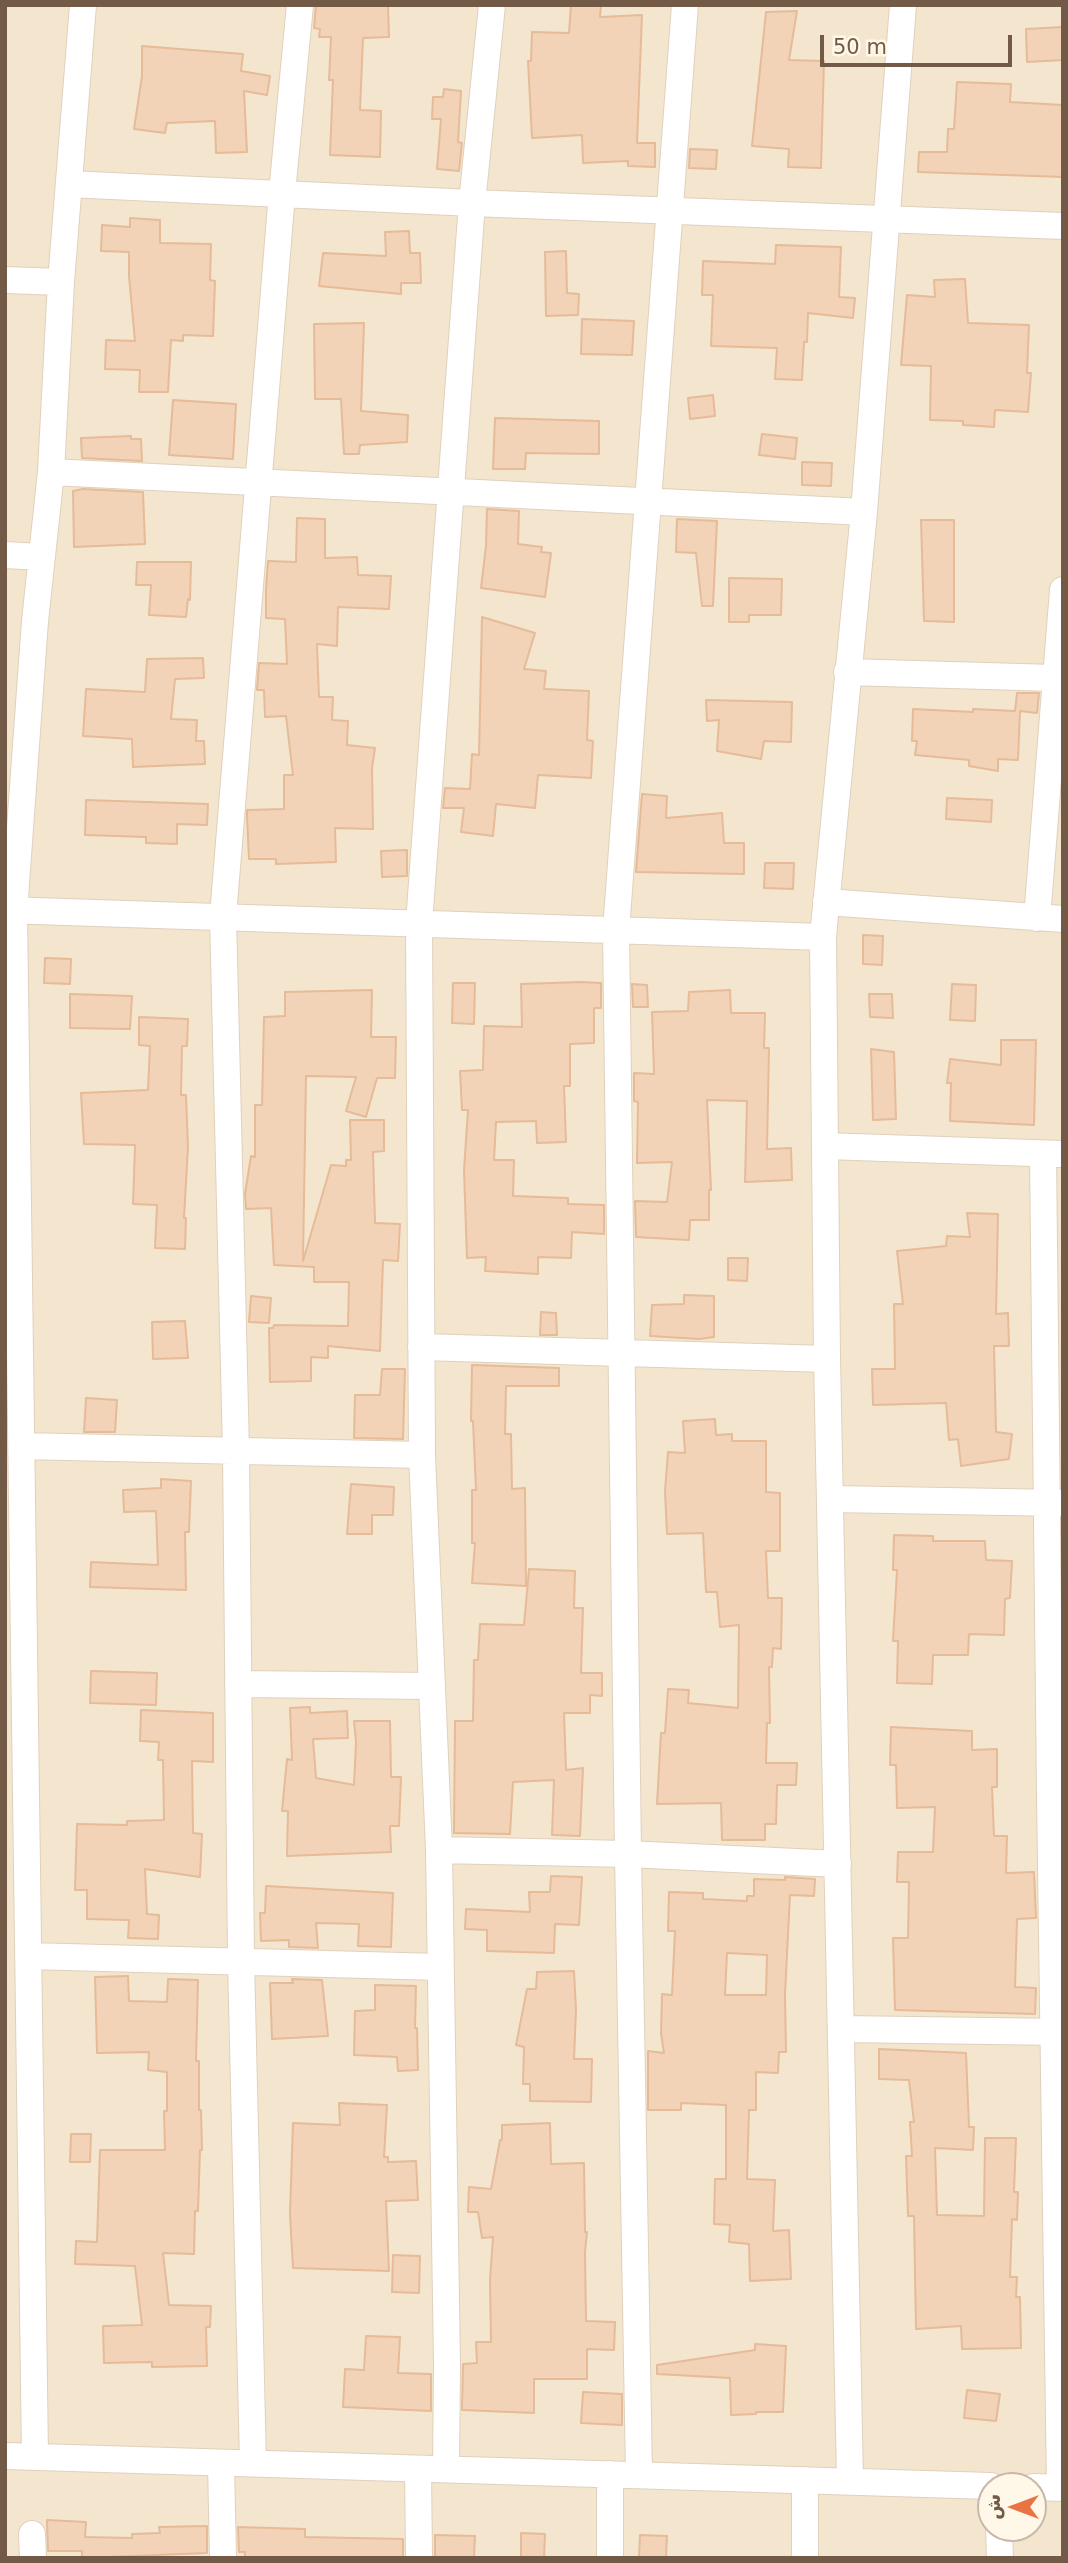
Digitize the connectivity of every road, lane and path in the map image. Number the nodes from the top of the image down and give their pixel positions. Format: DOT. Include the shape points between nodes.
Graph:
graph roads {
  1 [pos="73,5"];
  2 [pos="300,5"];
  3 [pos="492,5"];
  4 [pos="685,5"];
  5 [pos="903,5"];
  6 [pos="83,6"];
  7 [pos="69,184"];
  8 [pos="282,193"];
  9 [pos="472,203"];
  10 [pos="669,211"];
  11 [pos="886,218"];
  12 [pos="1063,226"];
  13 [pos="5,280"];
  14 [pos="61,282"];
  15 [pos="51,472"];
  16 [pos="259,484"];
  17 [pos="450,492"];
  18 [pos="649,501"];
  19 [pos="864,512"];
  20 [pos="5,555"];
  21 [pos="42,557"];
  22 [pos="1063,590"];
  23 [pos="847,672"];
  24 [pos="1055,678"];
  25 [pos="826,902"];
  26 [pos="9,911"];
  27 [pos="223,916"];
  28 [pos="1050,918"];
  29 [pos="419,923"];
  30 [pos="616,930"];
  31 [pos="823,937"];
  32 [pos="825,1146"];
  33 [pos="1053,1154"];
  34 [pos="12,1336"];
  35 [pos="421,1347"];
  36 [pos="620,1354"];
  37 [pos="827,1359"];
  38 [pos="22,1446"];
  39 [pos="236,1451"];
  40 [pos="422,1455"];
  41 [pos="831,1499"];
  42 [pos="1054,1503"];
  43 [pos="238,1684"];
  44 [pos="431,1686"];
  45 [pos="1057,1754"];
  46 [pos="16,1834"];
  47 [pos="439,1850"];
  48 [pos="628,1854"];
  49 [pos="838,1864"];
  50 [pos="28,1956"];
  51 [pos="241,1961"];
  52 [pos="440,1967"];
  53 [pos="841,2029"];
  54 [pos="1059,2032"];
  55 [pos="5,2456"];
  56 [pos="36,2457"];
  57 [pos="222,2463"];
  58 [pos="253,2463"];
  59 [pos="418,2469"];
  60 [pos="446,2469"];
  61 [pos="610,2474"];
  62 [pos="639,2474"];
  63 [pos="805,2480"];
  64 [pos="849,2480"];
  65 [pos="977,2485"];
  66 [pos="1061,2488"];
  67 [pos="223,2558"];
  68 [pos="419,2558"];
  69 [pos="610,2558"];
  70 [pos="805,2558"];
  1 -- 6 [label="street"];
  2 -- 8 [label="street"];
  3 -- 9 [label="street"];
  4 -- 10 [label="street"];
  5 -- 11 [label="street"];
  6 -- 7 [label="street"];
  7 -- 8 [label="street"];
  7 -- 14 [label="street"];
  8 -- 9 [label="street"];
  8 -- 16 [label="street"];
  9 -- 10 [label="street"];
  9 -- 17 [label="street"];
  10 -- 11 [label="street"];
  10 -- 18 [label="street"];
  11 -- 12 [label="street"];
  11 -- 19 [label="street"];
  13 -- 14 [label="street"];
  14 -- 15 [label="street"];
  15 -- 16 [label="street"];
  15 -- 21 [label="street"];
  16 -- 17 [label="street"];
  16 -- 27 [label="street"];
  17 -- 18 [label="street"];
  17 -- 29 [label="street"];
  18 -- 19 [label="street"];
  18 -- 30 [label="street"];
  19 -- 23 [label="street"];
  20 -- 21 [label="street"];
  21 -- 26 [label="street"];
  22 -- 24 [label="street"];
  23 -- 24 [label="street"];
  23 -- 25 [label="street"];
  24 -- 28 [label="street"];
  25 -- 28 [label="street"];
  25 -- 31 [label="street"];
  26 -- 27 [label="street"];
  26 -- 34 [label="street"];
  27 -- 29 [label="street"];
  27 -- 39 [label="street"];
  29 -- 30 [label="street"];
  29 -- 35 [label="street"];
  30 -- 31 [label="street"];
  30 -- 36 [label="street"];
  31 -- 32 [label="street"];
  32 -- 33 [label="street"];
  32 -- 37 [label="street"];
  33 -- 42 [label="street"];
  34 -- 38 [label="street"];
  35 -- 36 [label="street"];
  35 -- 40 [label="street"];
  36 -- 37 [label="street"];
  36 -- 48 [label="street"];
  37 -- 41 [label="street"];
  38 -- 39 [label="street"];
  38 -- 46 [label="street"];
  39 -- 40 [label="street"];
  39 -- 43 [label="street"];
  40 -- 44 [label="street"];
  41 -- 42 [label="street"];
  41 -- 49 [label="street"];
  42 -- 45 [label="street"];
  43 -- 44 [label="street"];
  43 -- 51 [label="street"];
  44 -- 47 [label="street"];
  45 -- 54 [label="street"];
  46 -- 50 [label="street"];
  47 -- 48 [label="street"];
  47 -- 52 [label="street"];
  48 -- 49 [label="street"];
  48 -- 62 [label="street"];
  49 -- 53 [label="street"];
  50 -- 51 [label="street"];
  50 -- 56 [label="street"];
  51 -- 52 [label="street"];
  51 -- 58 [label="street"];
  52 -- 60 [label="street"];
  53 -- 54 [label="street"];
  53 -- 64 [label="street"];
  54 -- 66 [label="street"];
  55 -- 56 [label="street"];
  56 -- 57 [label="street"];
  57 -- 58 [label="street"];
  57 -- 67 [label="street"];
  58 -- 59 [label="street"];
  59 -- 60 [label="street"];
  59 -- 68 [label="street"];
  60 -- 61 [label="street"];
  61 -- 62 [label="street"];
  61 -- 69 [label="street"];
  62 -- 63 [label="street"];
  63 -- 64 [label="street"];
  63 -- 70 [label="street"];
  64 -- 65 [label="street"];
}
